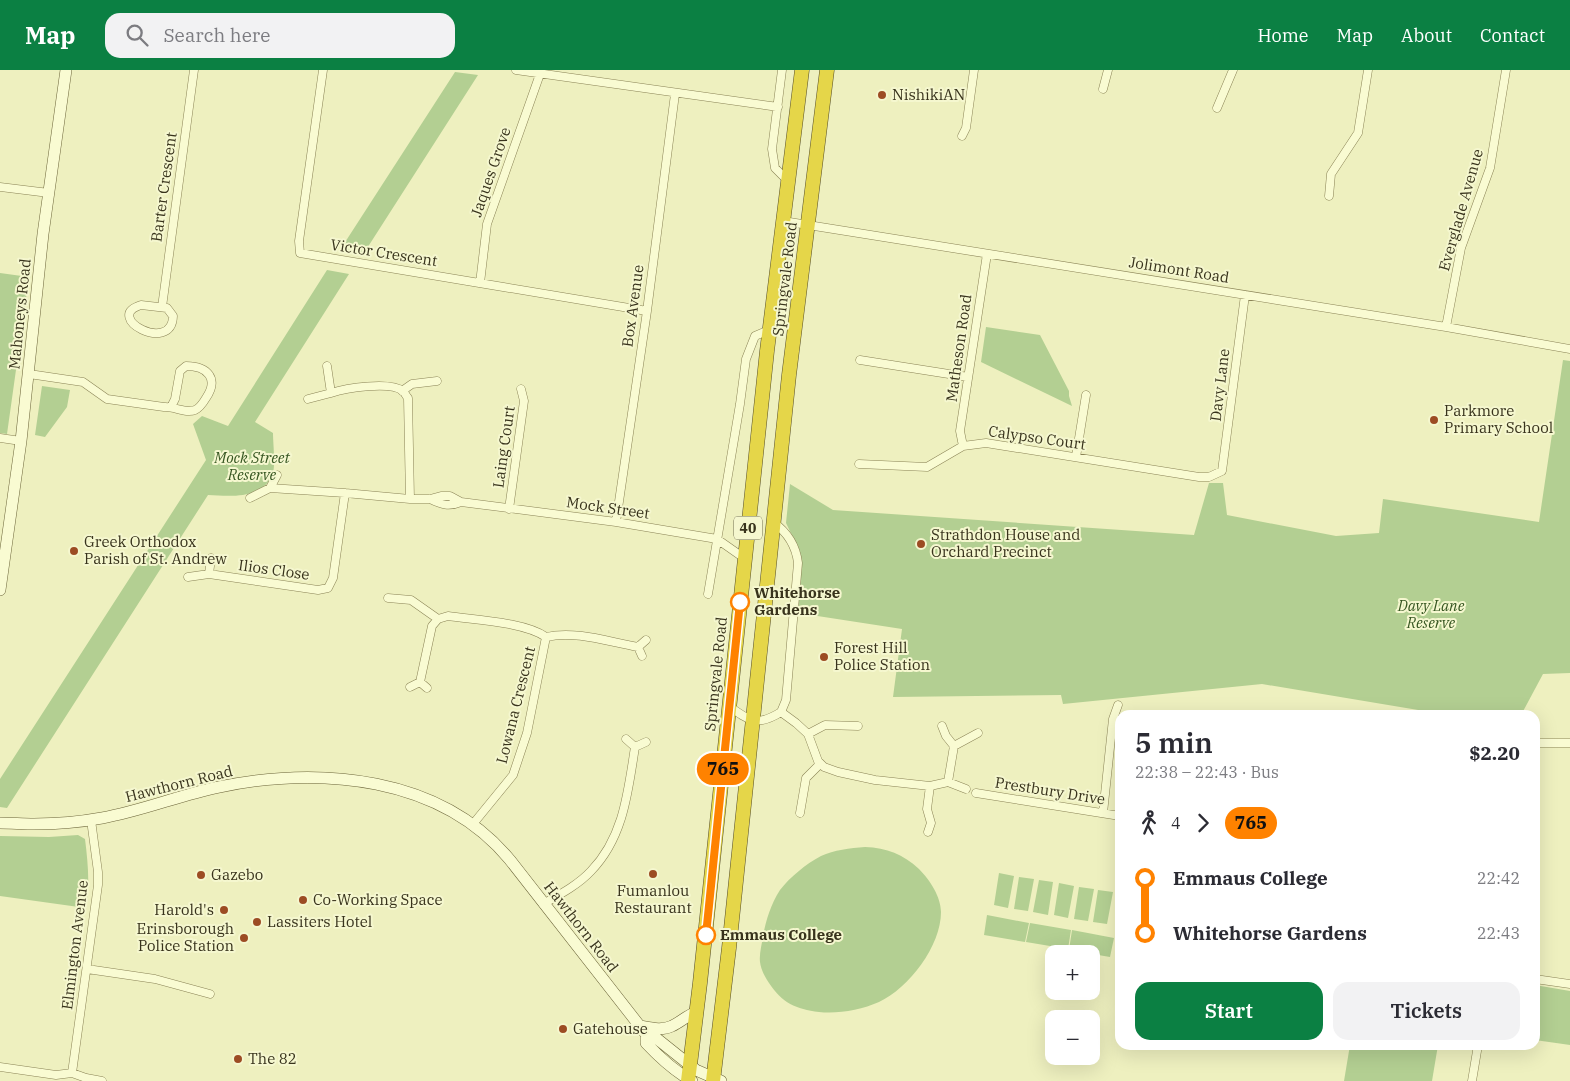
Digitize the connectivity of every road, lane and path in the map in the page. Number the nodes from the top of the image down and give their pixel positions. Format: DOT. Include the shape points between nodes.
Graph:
graph roads {
  1 [pos="66,70"];
  2 [pos="194,70"];
  3 [pos="323,70"];
  4 [pos="516,70"];
  5 [pos="782,70"];
  6 [pos="802,70"];
  7 [pos="827,70"];
  8 [pos="974,70"];
  9 [pos="1108,70"];
  10 [pos="1233,70"];
  11 [pos="1368,70"];
  12 [pos="1506,70"];
  13 [pos="540,74"];
  14 [pos="1103,90"];
  15 [pos="675,94"];
  16 [pos="778,107"];
  17 [pos="1217,108"];
  18 [pos="962,136"];
  19 [pos="788,181"];
  20 [pos="0,187"];
  21 [pos="49,193"];
  22 [pos="1328,196"];
  23 [pos="783,221"];
  24 [pos="808,225"];
  25 [pos="987,254"];
  26 [pos="480,283"];
  27 [pos="1245,295"];
  28 [pos="162,308"];
  29 [pos="647,311"];
  30 [pos="1446,327"];
  31 [pos="769,330"];
  32 [pos="1570,349"];
  33 [pos="860,360"];
  34 [pos="327,366"];
  35 [pos="28,374"];
  36 [pos="968,377"];
  37 [pos="437,381"];
  38 [pos="521,389"];
  39 [pos="402,391"];
  40 [pos="331,393"];
  41 [pos="1086,395"];
  42 [pos="308,399"];
  43 [pos="171,407"];
  44 [pos="0,438"];
  45 [pos="21,441"];
  46 [pos="963,446"];
  47 [pos="1076,457"];
  48 [pos="859,464"];
  49 [pos="1215,474"];
  50 [pos="277,475"];
  51 [pos="270,488"];
  52 [pos="346,493"];
  53 [pos="250,498"];
  54 [pos="410,499"];
  55 [pos="509,509"];
  56 [pos="616,522"];
  57 [pos="773,522"];
  58 [pos="717,539"];
  59 [pos="211,558"];
  60 [pos="744,558"];
  61 [pos="209,574"];
  62 [pos="188,577"];
  63 [pos="0,590"];
  64 [pos="708,594"];
  65 [pos="388,598"];
  66 [pos="438,619"];
  67 [pos="546,637"];
  68 [pos="646,640"];
  69 [pos="638,647"];
  70 [pos="642,656"];
  71 [pos="420,682"];
  72 [pos="410,687"];
  73 [pos="427,688"];
  74 [pos="1118,704"];
  75 [pos="729,706"];
  76 [pos="1116,710"];
  77 [pos="781,712"];
  78 [pos="1115,713"];
  79 [pos="753,720"];
  80 [pos="858,726"];
  81 [pos="942,726"];
  82 [pos="978,733"];
  83 [pos="808,734"];
  84 [pos="626,739"];
  85 [pos="646,742"];
  86 [pos="1570,742"];
  87 [pos="1540,743"];
  88 [pos="635,746"];
  89 [pos="954,746"];
  90 [pos="820,764"];
  91 [pos="948,782"];
  92 [pos="930,786"];
  93 [pos="966,789"];
  94 [pos="976,793"];
  95 [pos="800,813"];
  96 [pos="1103,813"];
  97 [pos="1115,815"];
  98 [pos="91,820"];
  99 [pos="0,823"];
  100 [pos="473,824"];
  101 [pos="928,832"];
  102 [pos="543,904"];
  103 [pos="87,969"];
  104 [pos="1540,980"];
  105 [pos="1570,984"];
  106 [pos="210,994"];
  107 [pos="697,1012"];
  108 [pos="643,1030"];
  109 [pos="1477,1050"];
  110 [pos="0,1067"];
  111 [pos="72,1073"];
  112 [pos="690,1077"];
  113 [pos="716,1080"];
  114 [pos="102,1081"];
  115 [pos="1472,1081"];
  1 -- 21 [label="main road, Mahoneys Road"];
  2 -- 28 [label="street, Barter Crescent"];
  3 -- 26 [label="street, Victor Crescent" via="299,241 300,254"];
  4 -- 13 [label="street"];
  5 -- 16 [label="street"];
  6 -- 19 [label="highway, Springvale Road / 40"];
  7 -- 24 [label="highway, Springvale Road / 40"];
  8 -- 18 [label="street" via="966,128"];
  9 -- 14 [label="street"];
  10 -- 17 [label="street"];
  11 -- 22 [label="street" via="1358,133 1331,174"];
  12 -- 30 [label="street, Everglade Avenue" via="1490,168 1461,248"];
  13 -- 15 [label="street"];
  13 -- 26 [label="street, Jaques Grove" via="486,224"];
  15 -- 16 [label="street"];
  15 -- 29 [label="street, Box Avenue"];
  16 -- 19 [label="street" via="773,157 777,172"];
  19 -- 23 [label="highway, Springvale Road / 40"];
  20 -- 21 [label="street"];
  21 -- 35 [label="main road, Mahoneys Road"];
  23 -- 24 [label="street, Jolimont Road"];
  23 -- 31 [label="highway, Springvale Road / 40"];
  24 -- 25 [label="street, Jolimont Road"];
  24 -- 57 [label="highway, Springvale Road / 40"];
  25 -- 27 [label="street, Jolimont Road"];
  25 -- 36 [label="street, Matheson Road"];
  26 -- 29 [label="street, Victor Crescent"];
  27 -- 30 [label="street, Jolimont Road"];
  27 -- 49 [label="street, Davy Lane" via="1222,470"];
  28 -- 28 [label="street" via="134,307 130,318 132,324 145,332 165,330 173,316 167,308"];
  29 -- 56 [label="street, Box Avenue"];
  30 -- 32 [label="street, Jolimont Road"];
  31 -- 58 [label="street, Springvale Road" via="755,336 746,359"];
  31 -- 60 [label="highway, Springvale Road / 40"];
  33 -- 36 [label="street"];
  34 -- 40 [label="street"];
  35 -- 43 [label="street" via="83,382 107,399"];
  35 -- 45 [label="main road, Mahoneys Road"];
  36 -- 46 [label="street, Matheson Road" via="960,431"];
  37 -- 39 [label="street" via="412,384"];
  38 -- 55 [label="street, Laing Court" via="524,401"];
  39 -- 40 [label="street" via="360,387"];
  39 -- 54 [label="street" via="408,398"];
  40 -- 42 [label="street"];
  41 -- 47 [label="street"];
  43 -- 43 [label="street" via="180,372 186,366 205,370 212,382 211,391 201,406 189,412"];
  44 -- 45 [label="street"];
  45 -- 63 [label="main road, Mahoneys Road"];
  46 -- 47 [label="street, Calypso Court" via="986,443"];
  46 -- 48 [label="street, Calypso Court" via="927,466"];
  47 -- 49 [label="street, Calypso Court" via="1199,477"];
  50 -- 51 [label="street"];
  51 -- 52 [label="street, Mock Street"];
  51 -- 53 [label="street"];
  52 -- 54 [label="street, Mock Street"];
  52 -- 61 [label="street, Ilios Close" via="334,578 328,588 318,590"];
  54 -- 55 [label="street, Mock Street" via="430,499 441,505 461,502"];
  55 -- 56 [label="street, Mock Street"];
  56 -- 58 [label="street, Mock Street"];
  57 -- 77 [label="street" via="783,529 794,546 798,563 786,700"];
  57 -- 79 [label="highway, Springvale Road / 40"];
  58 -- 60 [label="street, Mock Street"];
  58 -- 64 [label="street, Springvale Road"];
  59 -- 61 [label="street"];
  60 -- 75 [label="highway, Springvale Road / 40"];
  61 -- 62 [label="street, Ilios Close"];
  65 -- 66 [label="street" via="411,600"];
  66 -- 67 [label="street" via="448,616 517,626 538,631"];
  66 -- 71 [label="street" via="432,626"];
  67 -- 69 [label="street" via="572,635"];
  67 -- 100 [label="street, Lowana Crescent" via="527,733 513,775"];
  68 -- 69 [label="street"];
  69 -- 70 [label="street"];
  71 -- 72 [label="street"];
  71 -- 73 [label="street"];
  74 -- 76 [label="street"];
  75 -- 79 [label="street" via="744,718"];
  75 -- 107 [label="highway, Springvale Road / 40"];
  77 -- 79 [label="street" via="766,720"];
  77 -- 83 [label="street"];
  78 -- 96 [label="street"];
  79 -- 113 [label="highway, Springvale Road / 40"];
  80 -- 83 [label="street" via="825,725"];
  81 -- 89 [label="street"];
  82 -- 89 [label="street"];
  83 -- 90 [label="street"];
  84 -- 88 [label="street"];
  85 -- 88 [label="street"];
  86 -- 87 [label="street"];
  88 -- 102 [label="street" via="624,814 611,844 591,872"];
  89 -- 91 [label="street"];
  90 -- 92 [label="street" via="864,778"];
  90 -- 95 [label="street" via="806,778"];
  91 -- 92 [label="street"];
  91 -- 93 [label="street"];
  92 -- 101 [label="street" via="927,809 931,823"];
  94 -- 96 [label="street, Prestbury Drive"];
  96 -- 97 [label="street, Prestbury Drive"];
  98 -- 99 [label="main road, Hawthorn Road"];
  98 -- 100 [label="main road, Hawthorn Road" via="219,787 316,778 410,792 450,809"];
  98 -- 103 [label="street, Elmington Avenue" via="98,879"];
  100 -- 102 [label="main road, Hawthorn Road" via="504,852"];
  102 -- 108 [label="main road, Hawthorn Road"];
  103 -- 106 [label="street" via="155,979"];
  103 -- 111 [label="street, Elmington Avenue"];
  104 -- 105 [label="street"];
  107 -- 108 [label="main road" via="668,1028"];
  107 -- 112 [label="highway, Springvale Road / 40"];
  108 -- 112 [label="main road, Hawthorn Road" via="646,1043 654,1052 673,1069"];
  109 -- 115 [label="street"];
  110 -- 111 [label="street" via="60,1075"];
  111 -- 114 [label="street"];
  112 -- 113 [label="main road, Hawthorn Road"];
}
